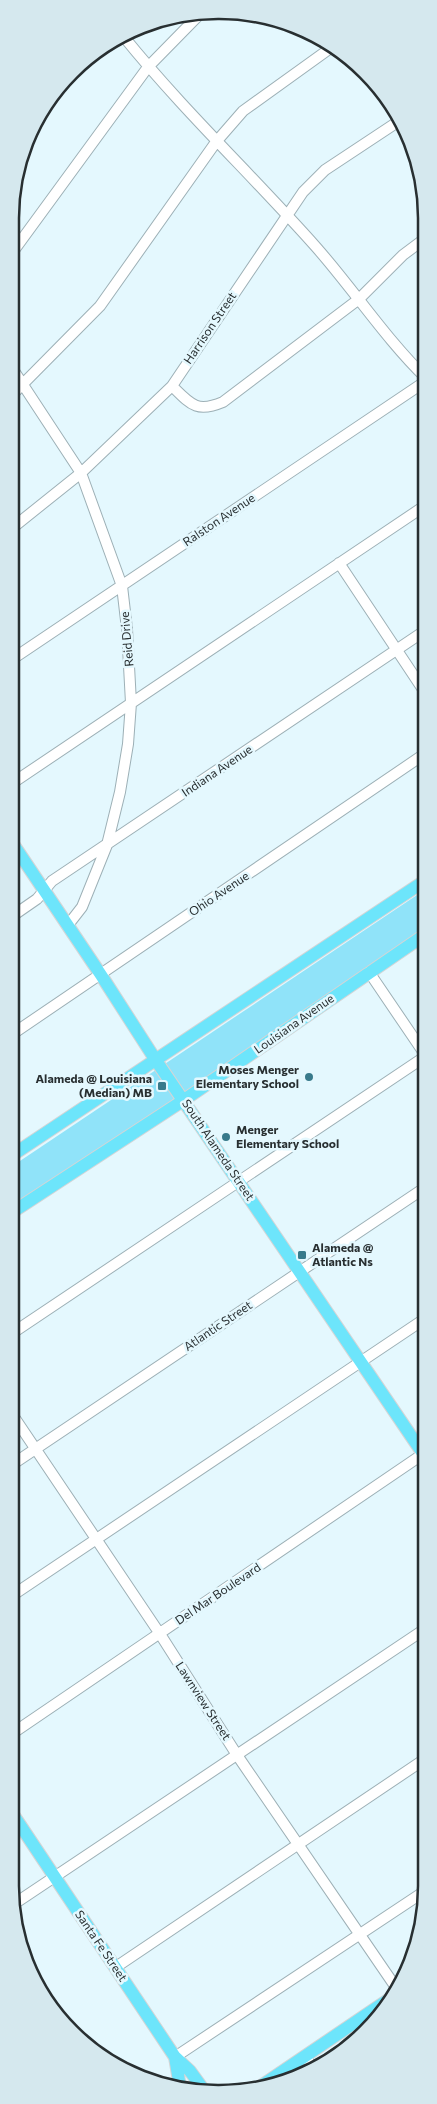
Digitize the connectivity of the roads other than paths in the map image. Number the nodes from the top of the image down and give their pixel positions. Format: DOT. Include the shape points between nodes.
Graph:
graph roads {
  1 [pos="194,20"];
  2 [pos="127,41"];
  3 [pos="327,51"];
  4 [pos="148,66"];
  5 [pos="394,124"];
  6 [pos="216,142"];
  7 [pos="286,215"];
  8 [pos="19,243"];
  9 [pos="418,243"];
  10 [pos="358,299"];
  11 [pos="418,371"];
  12 [pos="19,378"];
  13 [pos="23,384"];
  14 [pos="418,384"];
  15 [pos="172,386"];
  16 [pos="19,388"];
  17 [pos="81,473"];
  18 [pos="418,510"];
  19 [pos="19,523"];
  20 [pos="339,563"];
  21 [pos="122,586"];
  22 [pos="418,636"];
  23 [pos="397,650"];
  24 [pos="19,655"];
  25 [pos="418,682"];
  26 [pos="130,703"];
  27 [pos="418,758"];
  28 [pos="19,779"];
  29 [pos="107,845"];
  30 [pos="19,853"];
  31 [pos="418,885"];
  32 [pos="44,890"];
  33 [pos="19,911"];
  34 [pos="68,925"];
  35 [pos="418,939"];
  36 [pos="370,972"];
  37 [pos="101,974"];
  38 [pos="19,1030"];
  39 [pos="418,1044"];
  40 [pos="154,1059"];
  41 [pos="418,1061"];
  42 [pos="184,1100"];
  43 [pos="19,1151"];
  44 [pos="239,1181"];
  45 [pos="418,1192"];
  46 [pos="19,1208"];
  47 [pos="300,1271"];
  48 [pos="418,1323"];
  49 [pos="19,1329"];
  50 [pos="360,1362"];
  51 [pos="19,1424"];
  52 [pos="418,1444"];
  53 [pos="36,1448"];
  54 [pos="418,1459"];
  55 [pos="19,1460"];
  56 [pos="97,1539"];
  57 [pos="19,1591"];
  58 [pos="160,1634"];
  59 [pos="418,1634"];
  60 [pos="19,1729"];
  61 [pos="237,1755"];
  62 [pos="418,1764"];
  63 [pos="19,1823"];
  64 [pos="300,1843"];
  65 [pos="55,1877"];
  66 [pos="418,1896"];
  67 [pos="19,1901"];
  68 [pos="360,1934"];
  69 [pos="116,1967"];
  70 [pos="393,1982"];
  71 [pos="376,2008"];
  72 [pos="305,2056"];
  73 [pos="175,2057"];
  74 [pos="310,2063"];
  75 [pos="274,2077"];
  76 [pos="179,2081"];
  77 [pos="200,2085"];
  1 -- 4 [label="street"];
  2 -- 4 [label="street"];
  3 -- 6 [label="street" via="242,111"];
  4 -- 6 [label="street"];
  4 -- 8 [label="street"];
  5 -- 7 [label="street, Harrison Street" via="325,170"];
  6 -- 7 [label="street"];
  6 -- 13 [label="street" via="100,306"];
  7 -- 10 [label="street"];
  7 -- 15 [label="street, Harrison Street"];
  9 -- 10 [label="street"];
  10 -- 11 [label="street"];
  10 -- 15 [label="street" via="224,402 209,408 196,406"];
  12 -- 13 [label="street, Reid Drive"];
  13 -- 16 [label="street"];
  13 -- 17 [label="street, Reid Drive"];
  14 -- 21 [label="street, Ralston Avenue"];
  15 -- 17 [label="street, Harrison Street"];
  17 -- 19 [label="street, Harrison Street"];
  17 -- 21 [label="street, Reid Drive"];
  18 -- 20 [label="street"];
  20 -- 23 [label="street"];
  20 -- 26 [label="street"];
  21 -- 24 [label="street, Ralston Avenue"];
  21 -- 26 [label="street, Reid Drive"];
  22 -- 23 [label="street, Indiana Avenue"];
  23 -- 25 [label="street"];
  23 -- 29 [label="street, Indiana Avenue"];
  26 -- 28 [label="street"];
  26 -- 29 [label="street, Reid Drive" via="128,744"];
  27 -- 37 [label="street, Ohio Avenue"];
  29 -- 32 [label="street, Indiana Avenue" via="52,881"];
  29 -- 34 [label="street, Reid Drive" via="82,907"];
  30 -- 32 [label="main road, South Alameda Street"];
  31 -- 40 [label="main road"];
  32 -- 33 [label="street, Indiana Avenue"];
  32 -- 34 [label="main road, South Alameda Street"];
  34 -- 37 [label="main road, South Alameda Street"];
  35 -- 36 [label="main road, Louisiana Avenue"];
  36 -- 39 [label="street"];
  36 -- 42 [label="main road, Louisiana Avenue"];
  37 -- 38 [label="street, Ohio Avenue"];
  37 -- 40 [label="main road, South Alameda Street"];
  40 -- 42 [label="main road, South Alameda Street"];
  40 -- 43 [label="main road"];
  41 -- 44 [label="street"];
  42 -- 44 [label="main road, South Alameda Street"];
  42 -- 46 [label="main road, Louisiana Avenue"];
  44 -- 47 [label="main road, South Alameda Street"];
  44 -- 49 [label="street"];
  45 -- 47 [label="street, Atlantic Street"];
  47 -- 50 [label="main road, South Alameda Street"];
  47 -- 53 [label="street, Atlantic Street"];
  48 -- 50 [label="street"];
  50 -- 52 [label="main road, South Alameda Street"];
  50 -- 56 [label="street"];
  51 -- 53 [label="street, Lawnview Street"];
  53 -- 55 [label="street, Atlantic Street"];
  53 -- 56 [label="street, Lawnview Street"];
  54 -- 58 [label="street, Del Mar Boulevard"];
  56 -- 57 [label="street"];
  56 -- 58 [label="street, Lawnview Street"];
  58 -- 60 [label="street, Del Mar Boulevard"];
  58 -- 61 [label="street, Lawnview Street"];
  59 -- 61 [label="street"];
  61 -- 64 [label="street, Lawnview Street"];
  61 -- 65 [label="street"];
  62 -- 64 [label="street"];
  63 -- 65 [label="main road, Santa Fe Street"];
  64 -- 68 [label="street, Lawnview Street"];
  64 -- 69 [label="street"];
  65 -- 67 [label="street"];
  65 -- 69 [label="main road, Santa Fe Street"];
  66 -- 68 [label="street"];
  68 -- 70 [label="street, Lawnview Street"];
  68 -- 73 [label="street"];
  69 -- 73 [label="main road, Santa Fe Street"];
  71 -- 72 [label="main road"];
  72 -- 74 [label="street"];
  72 -- 75 [label="main road"];
  73 -- 76 [label="main road, Santa Fe Street"];
  73 -- 77 [label="main road"];
}
